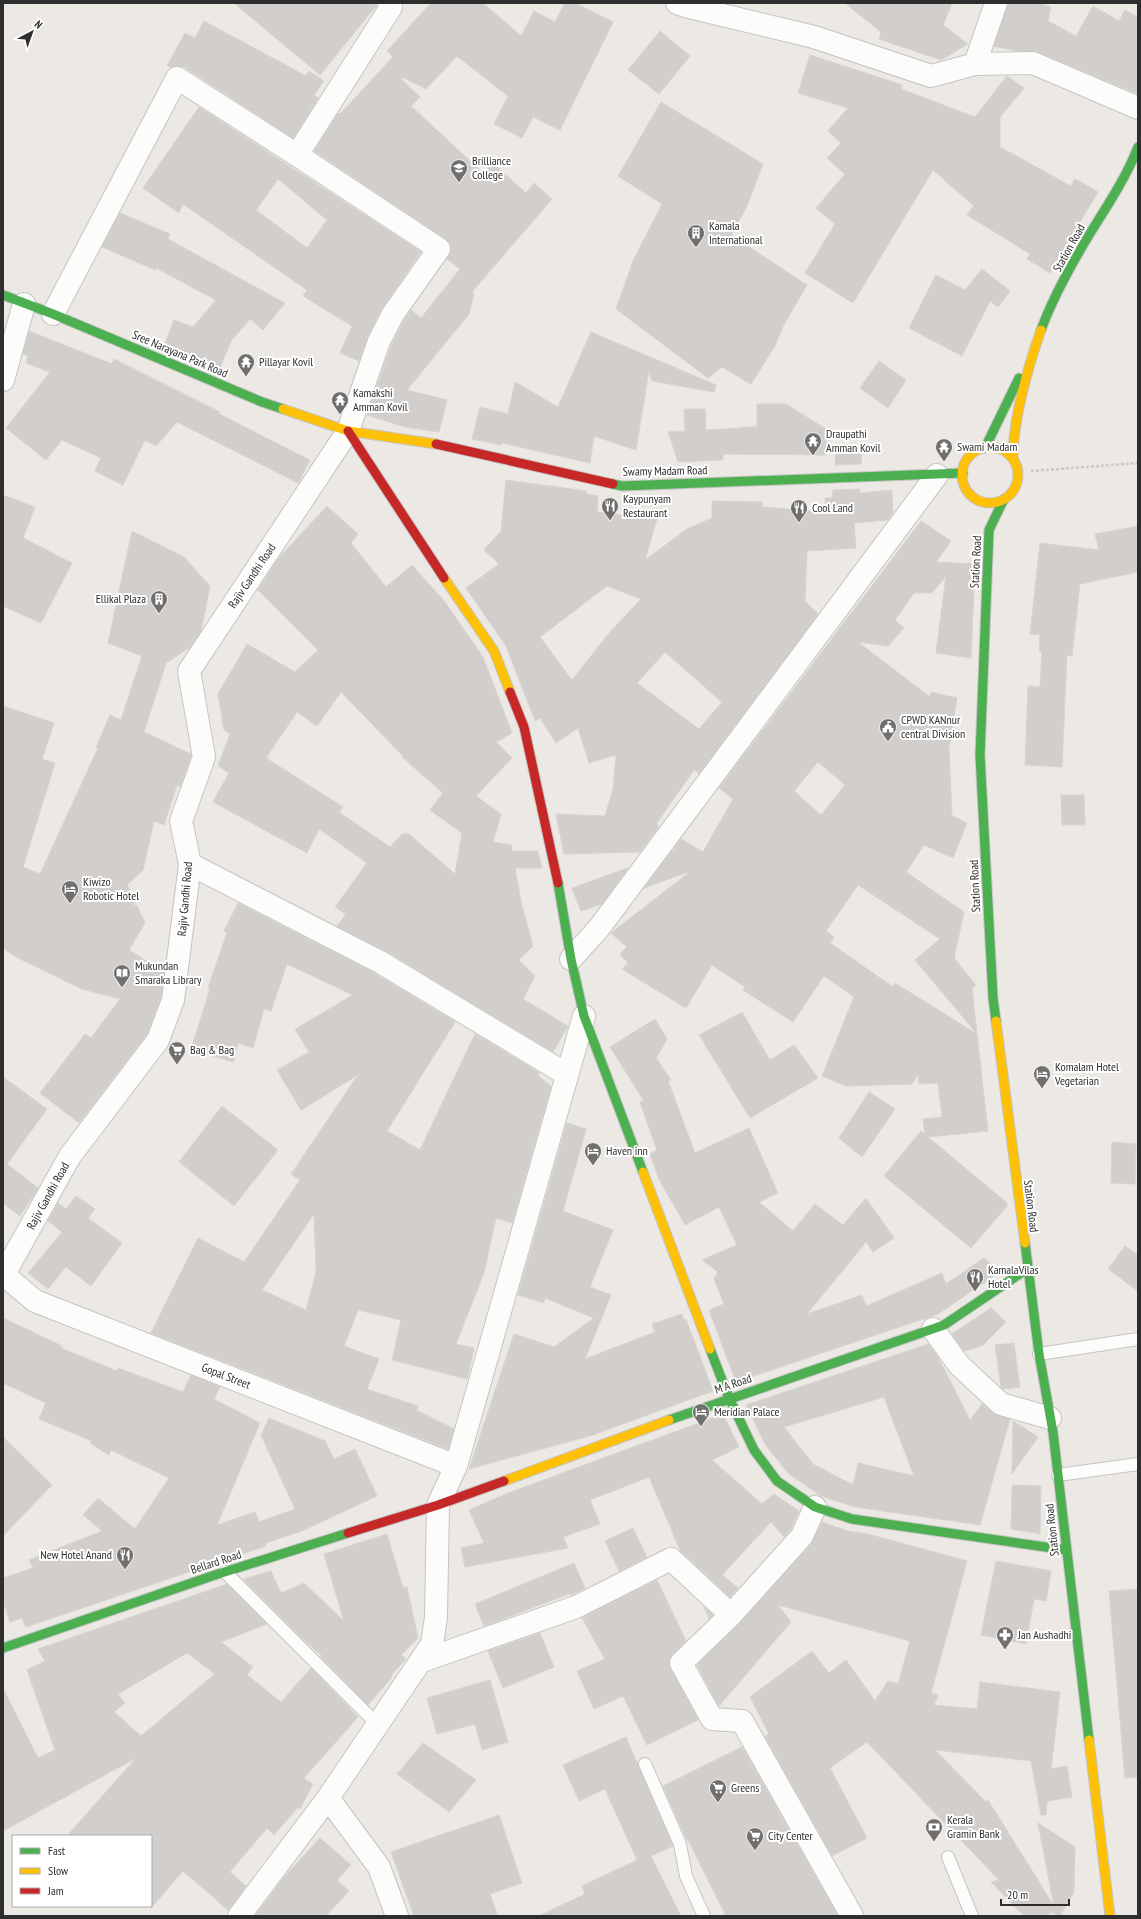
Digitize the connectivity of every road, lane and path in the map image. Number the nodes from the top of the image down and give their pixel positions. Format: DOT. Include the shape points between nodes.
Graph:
graph roads {
  1 [pos="389,3"];
  2 [pos="678,3"];
  3 [pos="996,3"];
  4 [pos="975,64"];
  5 [pos="1138,108"];
  6 [pos="1138,147"];
  7 [pos="297,155"];
  8 [pos="1138,161"];
  9 [pos="1129,170"];
  10 [pos="3,296"];
  11 [pos="24,304"];
  12 [pos="53,314"];
  13 [pos="1030,360"];
  14 [pos="3,380"];
  15 [pos="348,431"];
  16 [pos="985,448"];
  17 [pos="1013,459"];
  18 [pos="1138,464"];
  19 [pos="1018,472"];
  20 [pos="963,473"];
  21 [pos="937,476"];
  22 [pos="977,499"];
  23 [pos="1004,499"];
  24 [pos="989,530"];
  25 [pos="190,864"];
  26 [pos="571,959"];
  27 [pos="584,1016"];
  28 [pos="566,1074"];
  29 [pos="1027,1269"];
  30 [pos="3,1275"];
  31 [pos="933,1329"];
  32 [pos="1138,1339"];
  33 [pos="1038,1354"];
  34 [pos="729,1398"];
  35 [pos="1050,1418"];
  36 [pos="1138,1464"];
  37 [pos="456,1466"];
  38 [pos="1058,1475"];
  39 [pos="438,1505"];
  40 [pos="815,1507"];
  41 [pos="1066,1550"];
  42 [pos="224,1572"];
  43 [pos="731,1615"];
  44 [pos="3,1648"];
  45 [pos="422,1661"];
  46 [pos="378,1725"];
  47 [pos="645,1764"];
  48 [pos="328,1798"];
  49 [pos="948,1857"];
  50 [pos="239,1916"];
  51 [pos="397,1916"];
  52 [pos="704,1916"];
  53 [pos="852,1916"];
  54 [pos="972,1916"];
  55 [pos="1110,1916"];
  1 -- 7 [label="street" via="391,7"];
  2 -- 4 [label="street" via="814,37 931,76"];
  3 -- 4 [label="street"];
  4 -- 5 [label="street" via="1033,63"];
  6 -- 9 [label="main road, Station Road"];
  7 -- 12 [label="street" via="177,78"];
  7 -- 15 [label="street, Rajiv Gandhi Road" via="439,249 393,314 379,341"];
  8 -- 9 [label="main road"];
  9 -- 13 [label="main road, Station Road" via="1048,309"];
  10 -- 11 [label="main road, Sree Narayana Park Road"];
  11 -- 12 [label="main road, Sree Narayana Park Road"];
  11 -- 14 [label="street"];
  12 -- 15 [label="main road, Sree Narayana Park Road" via="262,402"];
  13 -- 16 [label="main road"];
  13 -- 17 [label="main road, Station Road" via="1013,443"];
  15 -- 21 [label="main road, Swamy Madam Road" via="453,447 622,486"];
  15 -- 25 [label="street, Rajiv Gandhi Road" via="189,671 204,757 182,821"];
  15 -- 26 [label="main road" via="494,651 524,727 558,884"];
  16 -- 17 [label="main road" via="998,448"];
  16 -- 20 [label="main road" via="972,453 966,460"];
  17 -- 19 [label="main road"];
  18 -- 19 [label="path"];
  19 -- 23 [label="main road" via="1016,486"];
  20 -- 21 [label="main road, Swamy Madam Road"];
  20 -- 22 [label="main road" via="964,486"];
  21 -- 26 [label="street" via="599,928"];
  22 -- 23 [label="main road" via="986,502"];
  22 -- 24 [label="main road"];
  23 -- 24 [label="main road, Station Road"];
  24 -- 29 [label="main road, Station Road" via="980,755 983,816 993,998"];
  25 -- 28 [label="street" via="380,962"];
  25 -- 30 [label="street, Rajiv Gandhi Road" via="173,1000 158,1040 70,1156"];
  26 -- 27 [label="main road"];
  27 -- 28 [label="street"];
  27 -- 34 [label="main road"];
  28 -- 37 [label="street"];
  29 -- 31 [label="main road, M A Road" via="944,1325"];
  29 -- 33 [label="main road, Station Road"];
  30 -- 37 [label="street, Gopal Street" via="35,1301"];
  31 -- 34 [label="main road, M A Road"];
  31 -- 35 [label="street" via="959,1365 1001,1404"];
  32 -- 33 [label="lane"];
  33 -- 35 [label="main road, Station Road"];
  34 -- 39 [label="main road, M A Road"];
  34 -- 40 [label="main road" via="754,1450 777,1481"];
  35 -- 38 [label="main road, Station Road"];
  36 -- 38 [label="lane"];
  37 -- 39 [label="street"];
  38 -- 41 [label="main road, Station Road"];
  39 -- 42 [label="main road, Bellard Road"];
  39 -- 45 [label="street" via="436,1617 432,1644"];
  40 -- 41 [label="main road" via="852,1519"];
  40 -- 43 [label="street" via="802,1536"];
  41 -- 55 [label="main road, Station Road"];
  42 -- 44 [label="main road, Bellard Road"];
  42 -- 46 [label="lane"];
  43 -- 45 [label="street" via="671,1559 576,1607"];
  43 -- 53 [label="street" via="681,1663 712,1719 742,1721"];
  45 -- 46 [label="street"];
  46 -- 48 [label="street"];
  47 -- 52 [label="lane" via="680,1844 686,1876"];
  48 -- 50 [label="street"];
  48 -- 51 [label="street" via="379,1867"];
  49 -- 54 [label="lane"];
}
